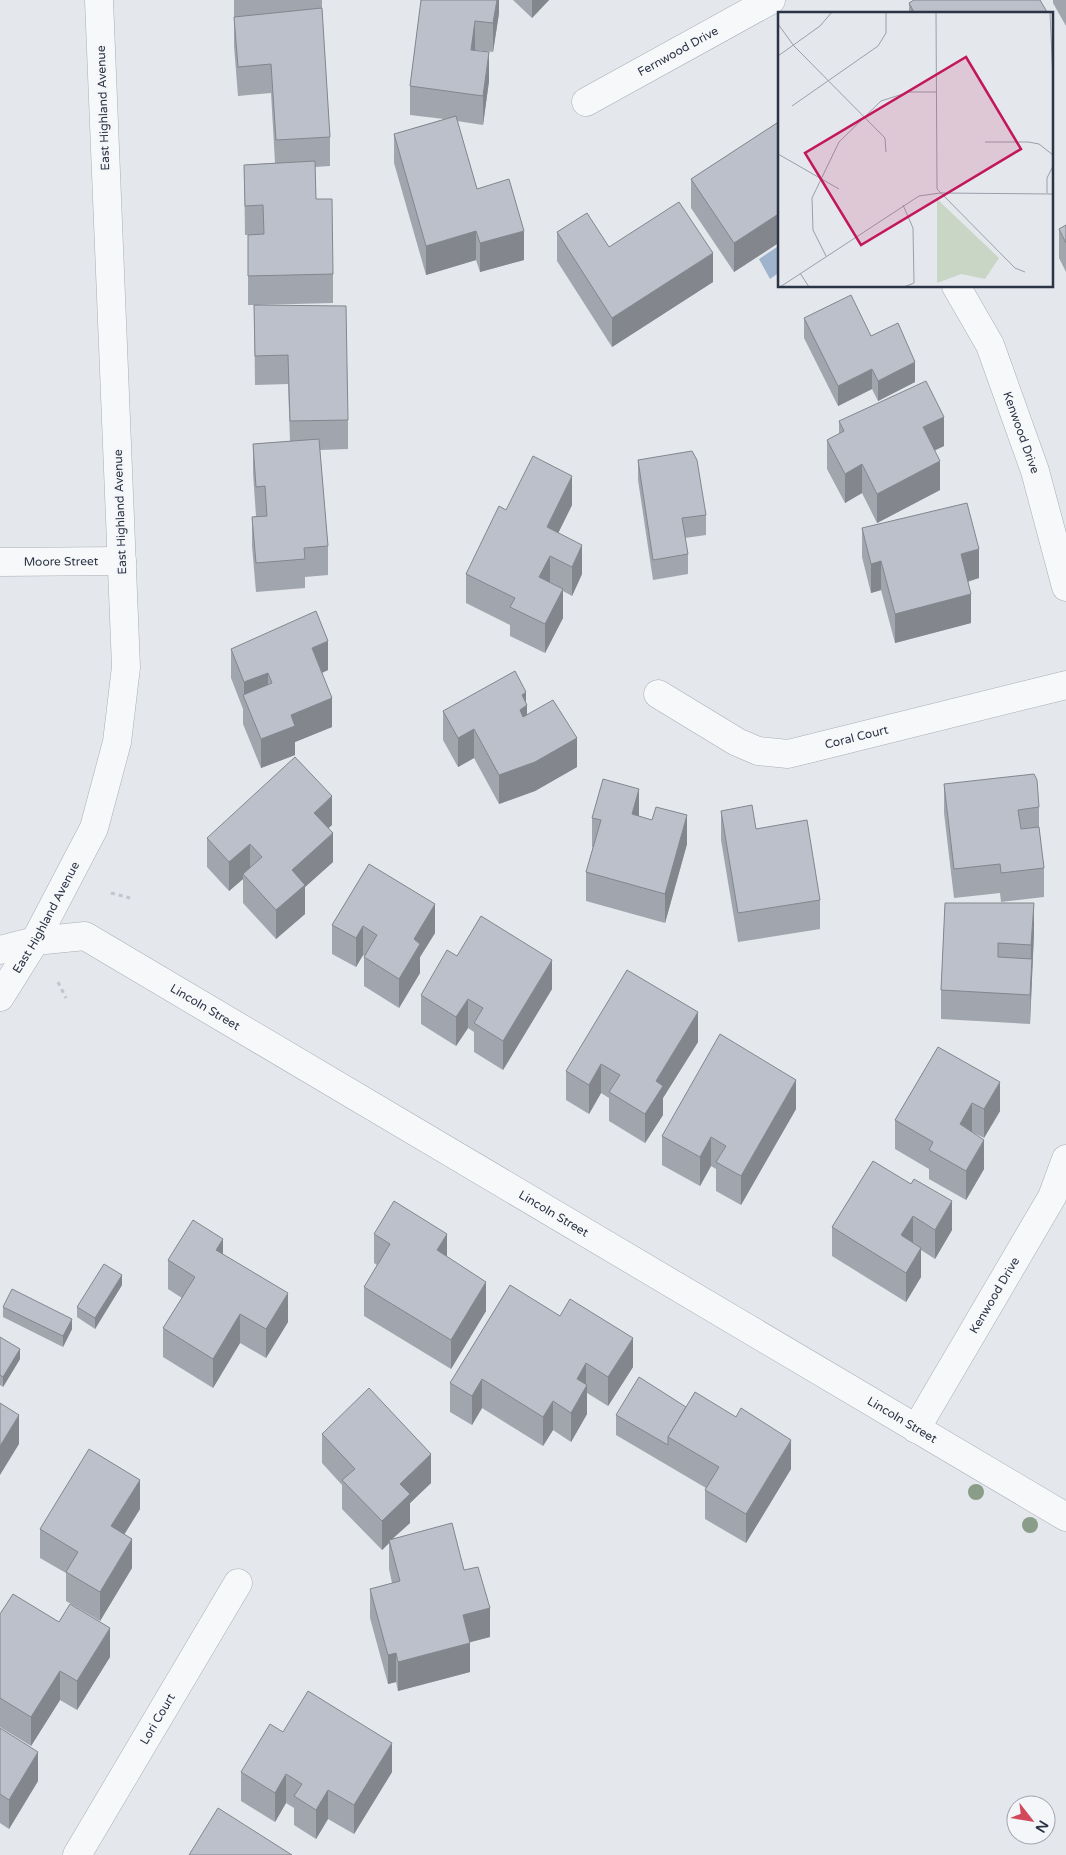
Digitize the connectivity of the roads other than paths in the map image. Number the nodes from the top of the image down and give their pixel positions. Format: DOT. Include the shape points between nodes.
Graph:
graph roads {
  1 [pos="99,0"];
  2 [pos="771,0"];
  3 [pos="776,0"];
  4 [pos="784,12"];
  5 [pos="586,102"];
  6 [pos="957,288"];
  7 [pos="122,561"];
  8 [pos="0,562"];
  9 [pos="1066,587"];
  10 [pos="1066,685"];
  11 [pos="658,694"];
  12 [pos="35,942"];
  13 [pos="0,950"];
  14 [pos="0,997"];
  15 [pos="1066,1160"];
  16 [pos="916,1429"];
  17 [pos="1066,1517"];
  18 [pos="238,1583"];
  19 [pos="77,1855"];
  1 -- 7 [label="street, East Highland Avenue"];
  2 -- 5 [label="street, Fernwood Drive"];
  3 -- 4 [label="street"];
  6 -- 9 [label="street, Kenwood Drive" via="990,345 1035,472"];
  7 -- 8 [label="street, Moore Street"];
  7 -- 12 [label="street, East Highland Avenue" via="126,667 117,742 94,828"];
  10 -- 11 [label="street, Coral Court" via="788,754 758,751 737,742"];
  12 -- 13 [label="street, Lincoln Street"];
  12 -- 14 [label="street, East Highland Avenue"];
  12 -- 16 [label="street, Lincoln Street" via="85,936"];
  15 -- 16 [label="street, Kenwood Drive" via="1052,1197"];
  16 -- 17 [label="street, Lincoln Street"];
  18 -- 19 [label="street, Lori Court"];
}
